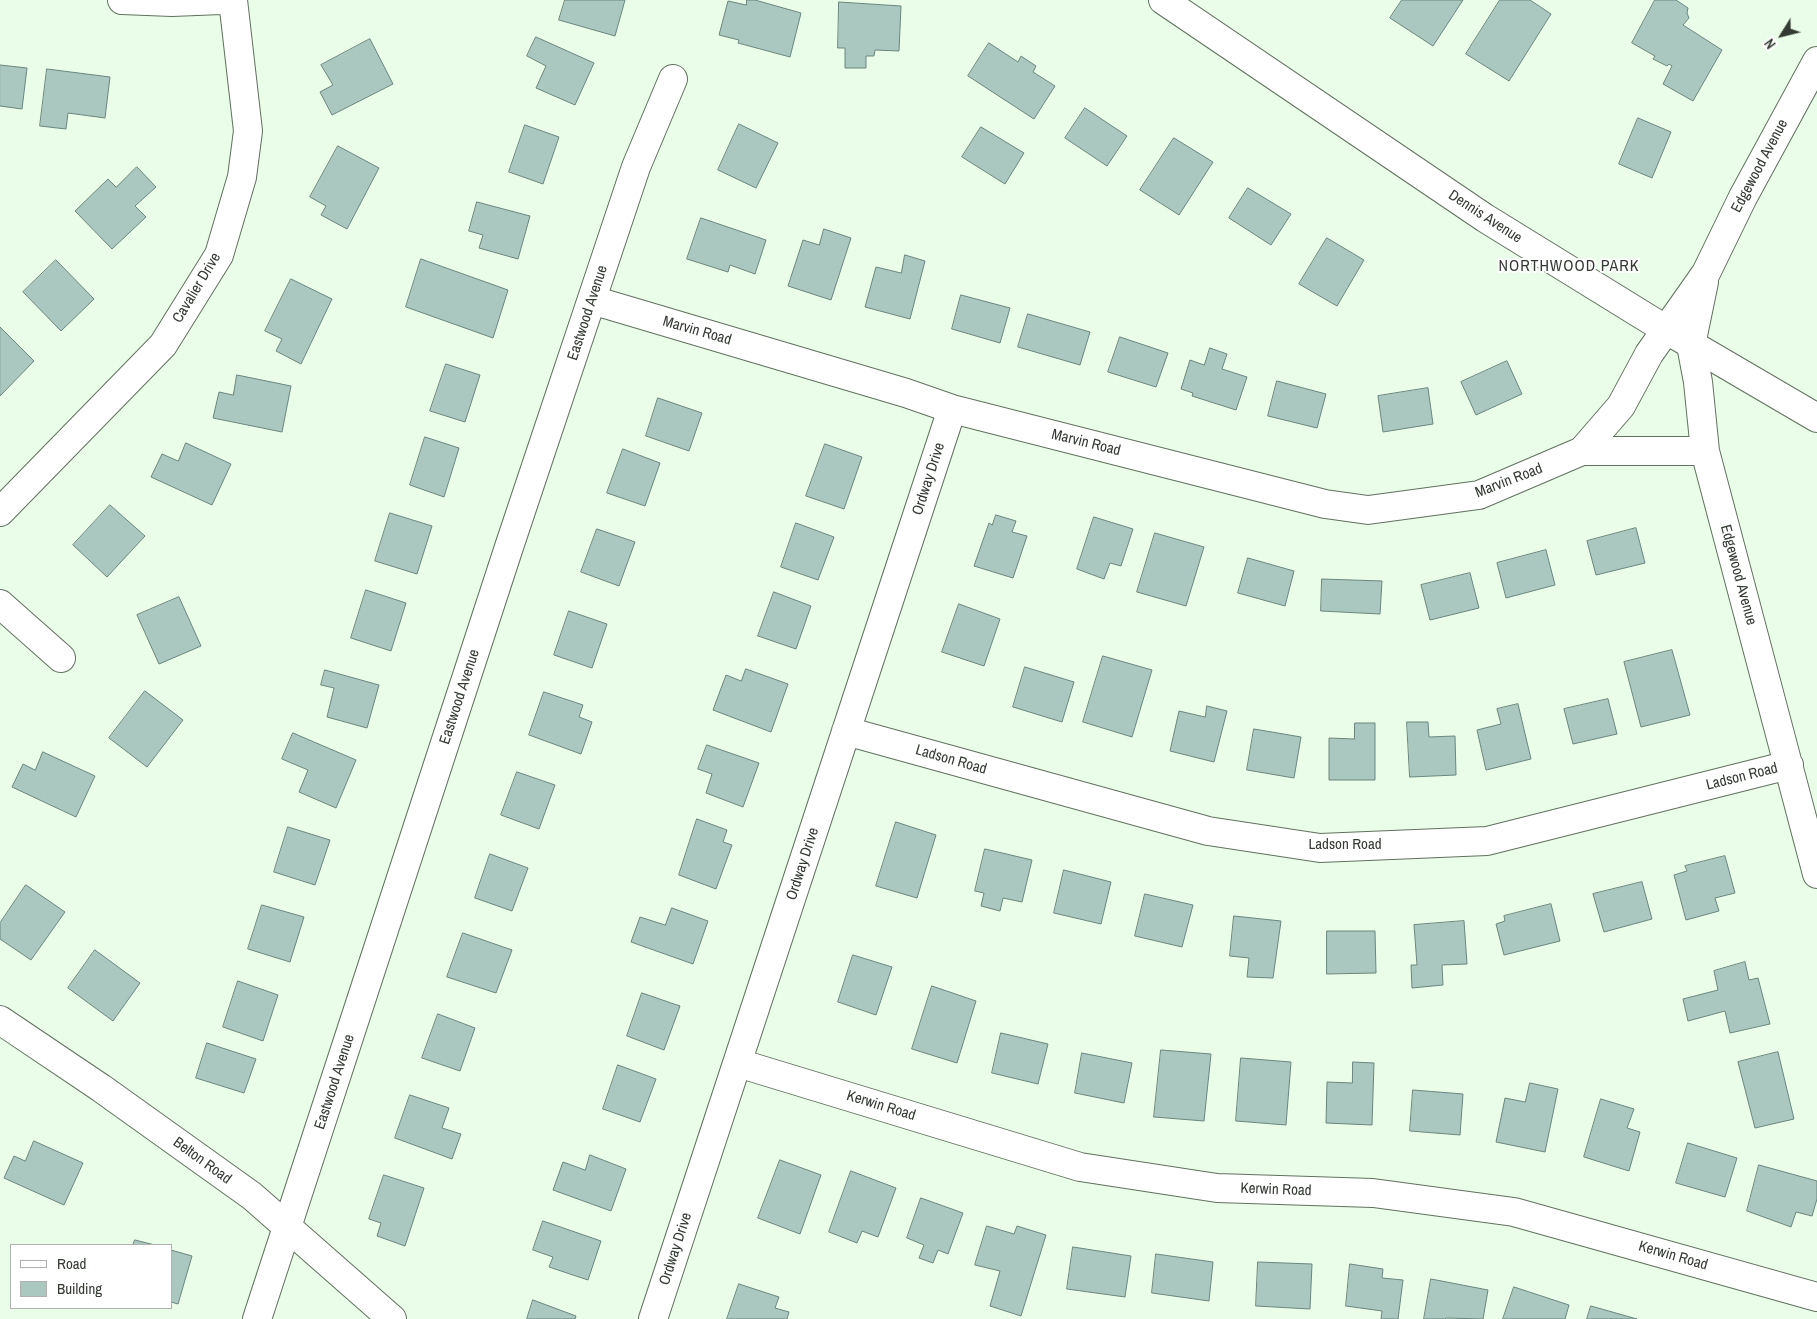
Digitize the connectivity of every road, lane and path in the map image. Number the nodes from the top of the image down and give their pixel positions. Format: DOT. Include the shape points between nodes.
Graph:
graph roads {
  1 [pos="122,0"];
  2 [pos="221,0"];
  3 [pos="233,0"];
  4 [pos="1163,0"];
  5 [pos="1817,61"];
  6 [pos="673,79"];
  7 [pos="1706,273"];
  8 [pos="592,300"];
  9 [pos="1665,329"];
  10 [pos="1691,345"];
  11 [pos="952,409"];
  12 [pos="1817,418"];
  13 [pos="1582,451"];
  14 [pos="1705,451"];
  15 [pos="0,512"];
  16 [pos="0,604"];
  17 [pos="61,658"];
  18 [pos="846,731"];
  19 [pos="1789,765"];
  20 [pos="1817,874"];
  21 [pos="0,1020"];
  22 [pos="738,1063"];
  23 [pos="287,1228"];
  24 [pos="1817,1297"];
  25 [pos="257,1319"];
  26 [pos="392,1319"];
  27 [pos="653,1319"];
  1 -- 2 [label="street"];
  3 -- 15 [label="street, Cavalier Drive" via="248,131 242,177 219,255 163,345"];
  4 -- 9 [label="street, Dennis Avenue" via="1485,218"];
  5 -- 7 [label="street, Edgewood Avenue"];
  6 -- 8 [label="street, Eastwood Avenue" via="636,168"];
  7 -- 9 [label="street, Edgewood Avenue"];
  7 -- 10 [label="street, Edgewood Avenue"];
  8 -- 11 [label="street, Marvin Road"];
  8 -- 23 [label="street, Eastwood Avenue"];
  9 -- 10 [label="street, Dennis Avenue"];
  9 -- 13 [label="street, Marvin Road" via="1621,406"];
  10 -- 12 [label="street, Dennis Avenue"];
  10 -- 14 [label="street, Edgewood Avenue"];
  11 -- 13 [label="street, Marvin Road" via="1325,504 1368,510 1479,495"];
  11 -- 18 [label="street, Ordway Drive"];
  13 -- 14 [label="street, Marvin Road"];
  14 -- 19 [label="street, Edgewood Avenue"];
  16 -- 17 [label="street"];
  18 -- 19 [label="street, Ladson Road" via="1208,831 1320,848 1487,841"];
  18 -- 22 [label="street, Ordway Drive"];
  19 -- 20 [label="street, Edgewood Avenue"];
  21 -- 23 [label="street, Belton Road" via="252,1196"];
  22 -- 24 [label="street, Kerwin Road" via="1080,1167 1217,1188 1373,1193 1514,1212"];
  22 -- 27 [label="street, Ordway Drive"];
  23 -- 25 [label="street, Eastwood Avenue"];
  23 -- 26 [label="street, Belton Road"];
}
